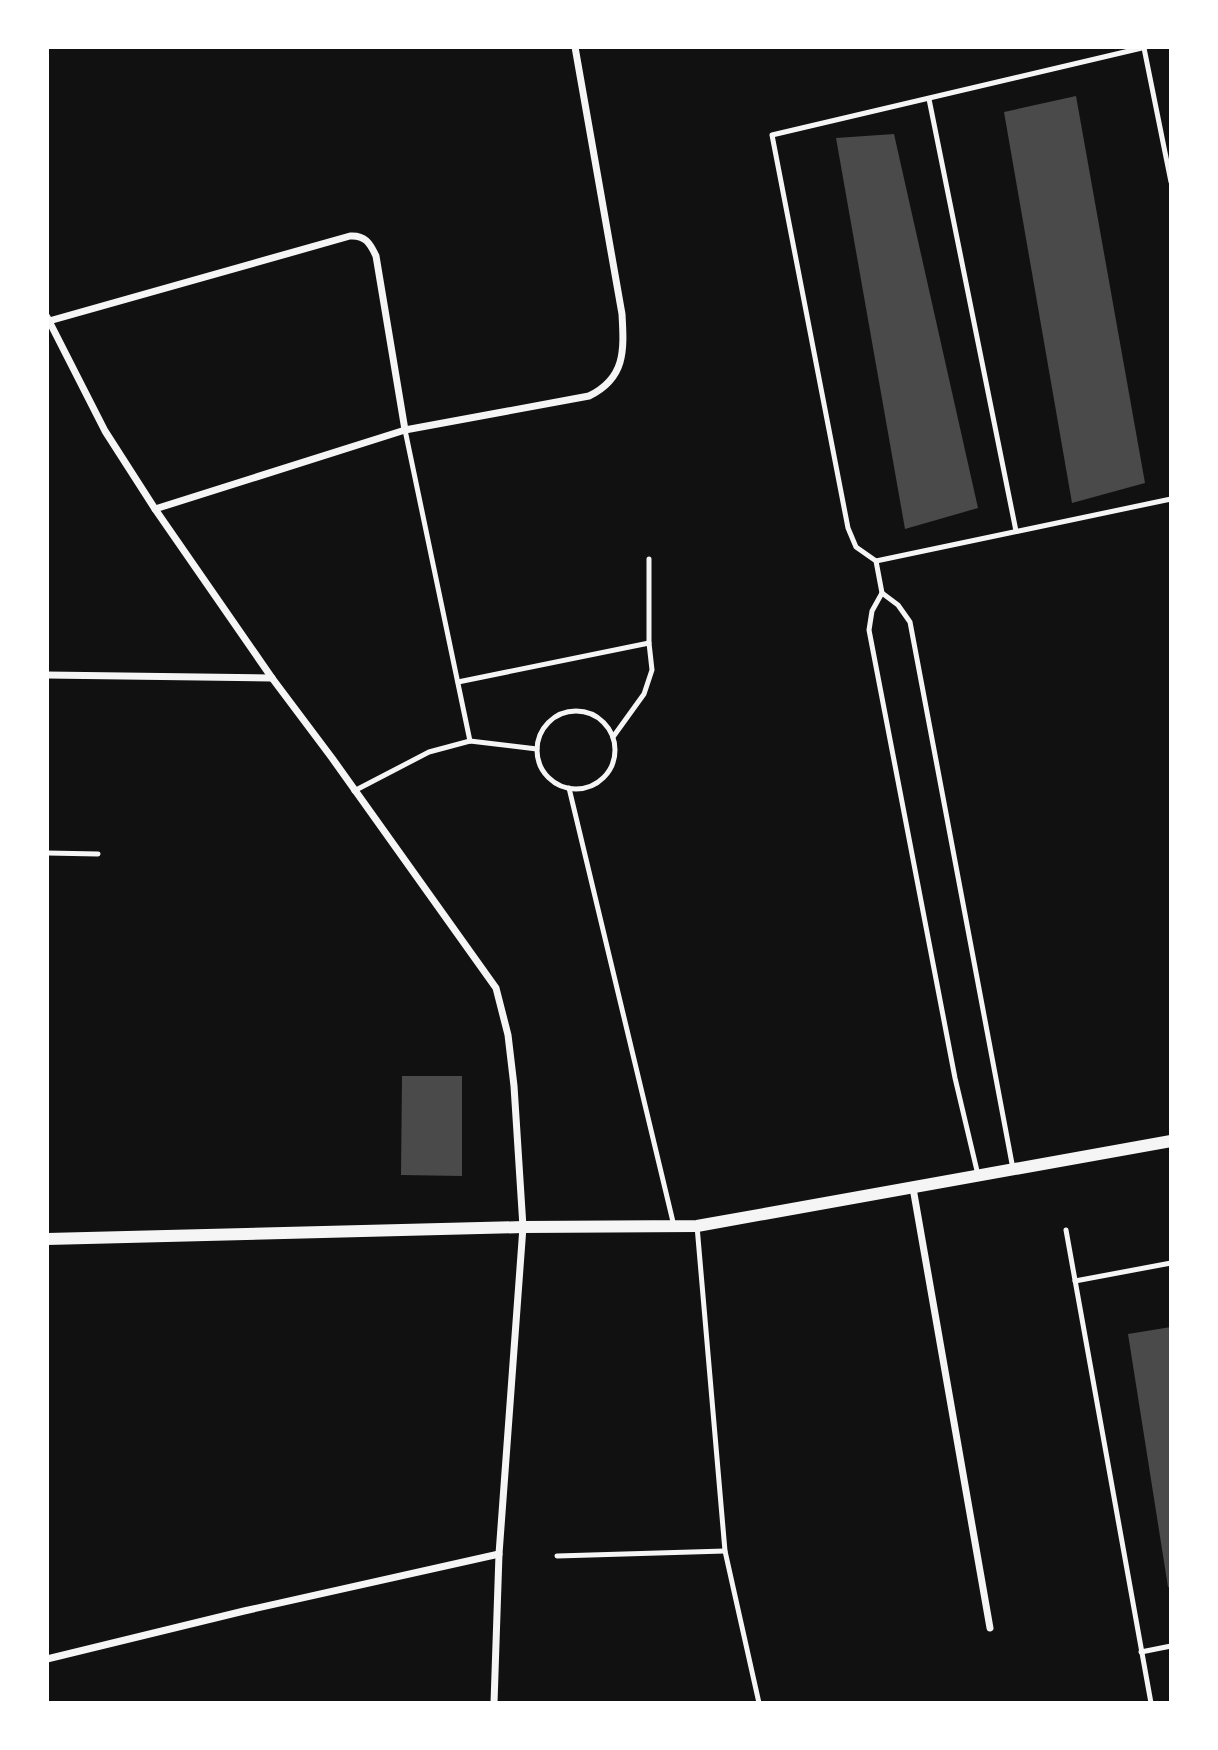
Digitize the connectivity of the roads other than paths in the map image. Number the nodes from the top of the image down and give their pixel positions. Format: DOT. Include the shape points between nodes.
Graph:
graph roads {
  1 [pos="575,47"];
  2 [pos="1145,47"];
  3 [pos="929,99"];
  4 [pos="1171,181"];
  5 [pos="48,319"];
  6 [pos="405,430"];
  7 [pos="1171,499"];
  8 [pos="155,509"];
  9 [pos="1016,531"];
  10 [pos="649,559"];
  11 [pos="876,561"];
  12 [pos="882,593"];
  13 [pos="649,643"];
  14 [pos="47,675"];
  15 [pos="272,678"];
  16 [pos="458,682"];
  17 [pos="613,737"];
  18 [pos="470,741"];
  19 [pos="537,749"];
  20 [pos="569,788"];
  21 [pos="354,791"];
  22 [pos="47,853"];
  23 [pos="97,854"];
  24 [pos="1171,1141"];
  25 [pos="1013,1169"];
  26 [pos="978,1175"];
  27 [pos="913,1188"];
  28 [pos="674,1226"];
  29 [pos="696,1226"];
  30 [pos="523,1227"];
  31 [pos="1066,1230"];
  32 [pos="47,1239"];
  33 [pos="1171,1263"];
  34 [pos="1075,1281"];
  35 [pos="725,1551"];
  36 [pos="499,1554"];
  37 [pos="557,1556"];
  38 [pos="990,1628"];
  39 [pos="1171,1646"];
  40 [pos="1141,1652"];
  41 [pos="47,1659"];
  42 [pos="494,1703"];
  43 [pos="759,1703"];
  44 [pos="1152,1703"];
  1 -- 6 [label="street" via="622,314 620,365 608,386 590,396"];
  2 -- 3 [label="lane"];
  2 -- 4 [label="lane"];
  3 -- 9 [label="lane"];
  3 -- 11 [label="lane" via="772,135 848,528 856,547"];
  5 -- 6 [label="street" via="359,235 367,239 376,256"];
  5 -- 8 [label="street" via="105,431"];
  6 -- 8 [label="street"];
  6 -- 16 [label="lane"];
  7 -- 9 [label="lane"];
  8 -- 15 [label="street"];
  9 -- 11 [label="lane"];
  10 -- 13 [label="lane"];
  11 -- 12 [label="lane"];
  12 -- 25 [label="lane" via="910,622"];
  12 -- 26 [label="lane" via="869,630 955,1078"];
  13 -- 16 [label="lane"];
  13 -- 17 [label="lane" via="653,670 645,694"];
  14 -- 15 [label="street"];
  15 -- 21 [label="street"];
  16 -- 18 [label="lane"];
  17 -- 19 [label="lane" via="596,717 569,711 546,724"];
  17 -- 20 [label="lane" via="615,751 605,776 582,789"];
  18 -- 19 [label="lane"];
  18 -- 21 [label="lane" via="429,752"];
  19 -- 20 [label="lane" via="546,775"];
  20 -- 28 [label="lane"];
  21 -- 30 [label="street" via="496,988 514,1086"];
  22 -- 23 [label="lane"];
  24 -- 25 [label="street"];
  25 -- 26 [label="street"];
  26 -- 27 [label="street"];
  27 -- 29 [label="street"];
  27 -- 38 [label="street"];
  28 -- 29 [label="street"];
  28 -- 30 [label="street"];
  29 -- 35 [label="lane"];
  30 -- 32 [label="street"];
  30 -- 36 [label="street"];
  31 -- 34 [label="lane"];
  33 -- 34 [label="lane"];
  34 -- 40 [label="lane"];
  35 -- 37 [label="lane"];
  35 -- 43 [label="lane"];
  36 -- 41 [label="street"];
  36 -- 42 [label="street"];
  39 -- 40 [label="lane"];
  40 -- 44 [label="lane"];
}
